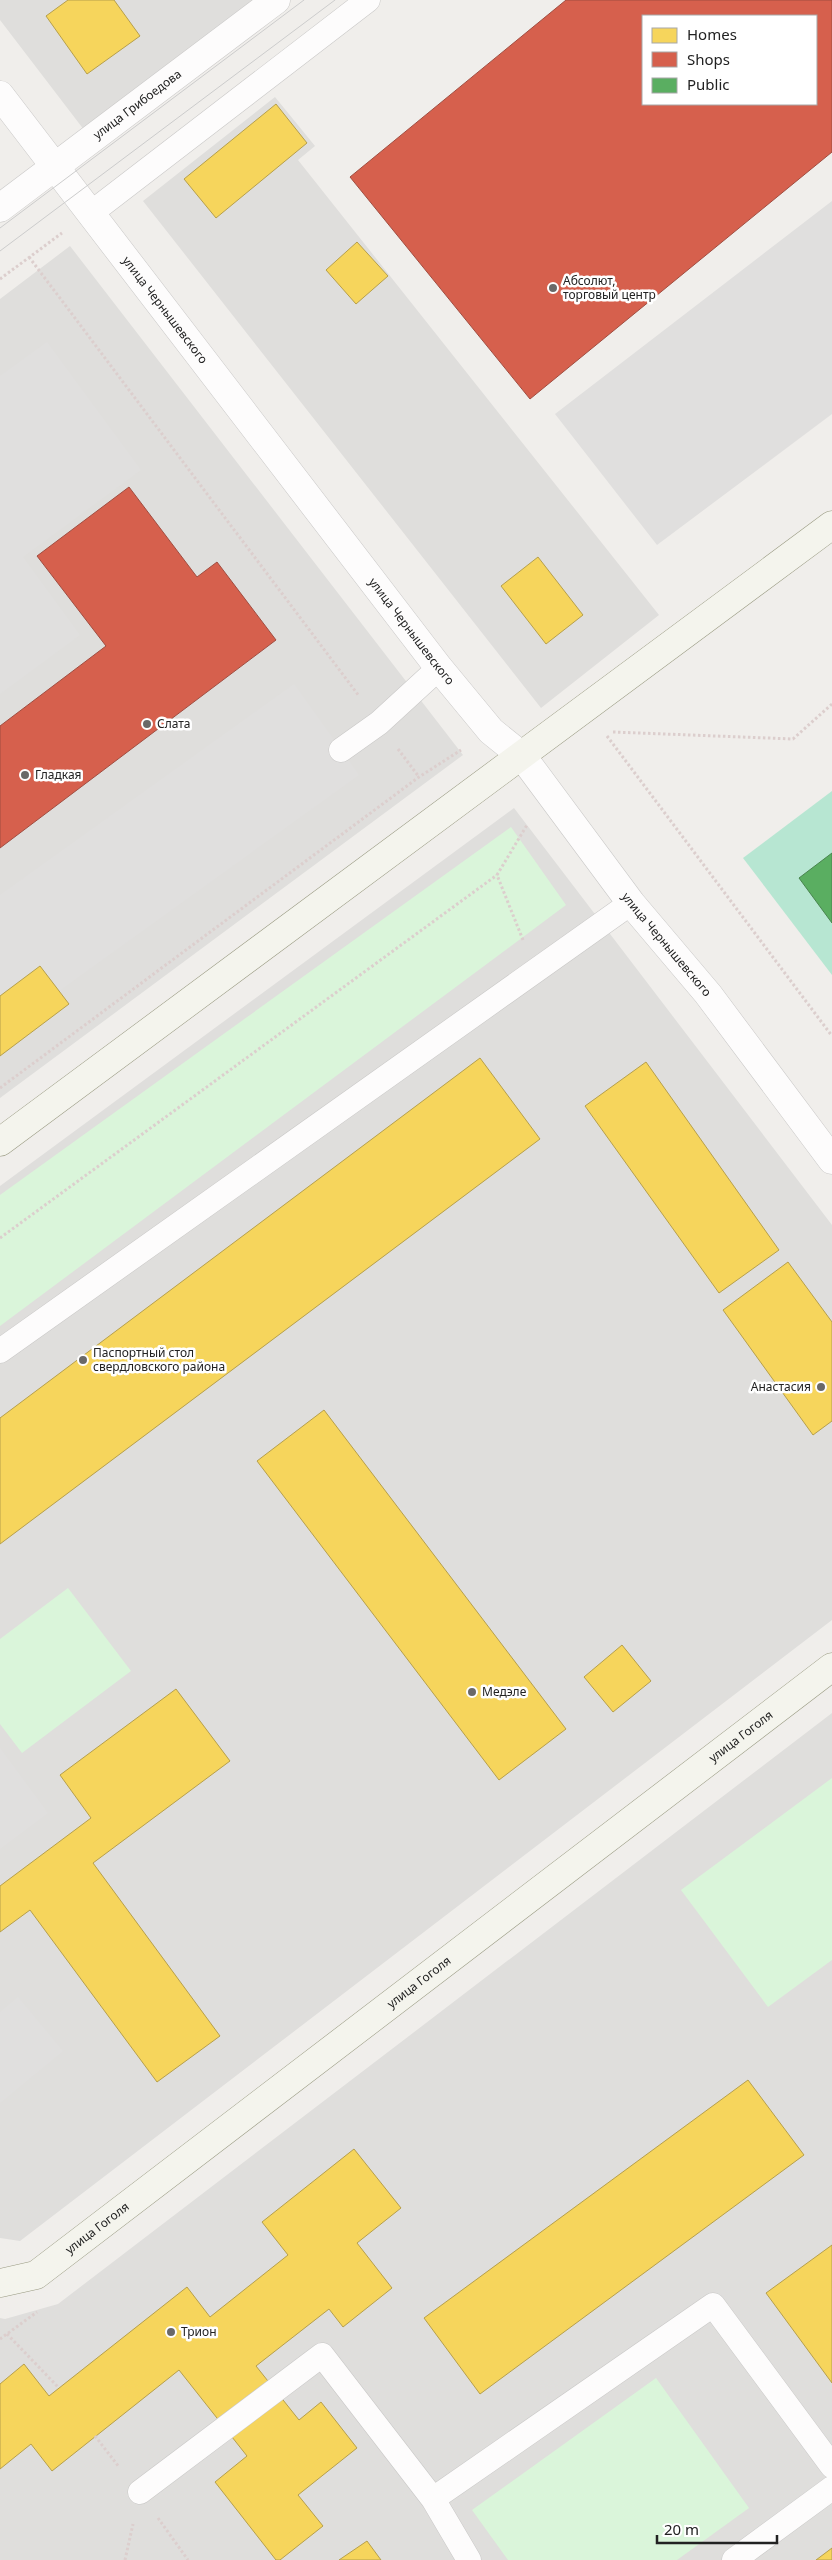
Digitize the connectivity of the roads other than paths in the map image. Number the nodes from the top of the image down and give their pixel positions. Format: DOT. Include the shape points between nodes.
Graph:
graph roads {
  1 [pos="276,0"];
  2 [pos="368,0"];
  3 [pos="0,95"];
  4 [pos="55,166"];
  5 [pos="0,208"];
  6 [pos="91,213"];
  7 [pos="832,525"];
  8 [pos="439,668"];
  9 [pos="341,750"];
  10 [pos="522,756"];
  11 [pos="631,903"];
  12 [pos="0,1142"];
  13 [pos="832,1160"];
  14 [pos="0,1351"];
  15 [pos="832,1666"];
  16 [pos="0,2283"];
  17 [pos="832,2466"];
  18 [pos="832,2488"];
  19 [pos="140,2492"];
  20 [pos="433,2499"];
  21 [pos="469,2560"];
  22 [pos="734,2560"];
  1 -- 4 [label="street, улица Грибоедова"];
  2 -- 6 [label="lane"];
  3 -- 4 [label="street, улица Чернышевского"];
  4 -- 5 [label="street, улица Грибоедова"];
  4 -- 6 [label="street, улица Чернышевского"];
  6 -- 8 [label="street, улица Чернышевского"];
  7 -- 10 [label="main road"];
  8 -- 9 [label="lane" via="379,723"];
  8 -- 10 [label="street, улица Чернышевского" via="491,731"];
  10 -- 11 [label="street, улица Чернышевского"];
  10 -- 12 [label="main road"];
  11 -- 13 [label="street, улица Чернышевского" via="708,994"];
  11 -- 14 [label="lane"];
  15 -- 16 [label="main road, улица Гоголя" via="36,2275"];
  17 -- 20 [label="lane" via="714,2305"];
  18 -- 22 [label="lane"];
  19 -- 20 [label="lane" via="322,2355"];
  20 -- 21 [label="lane"];
}
